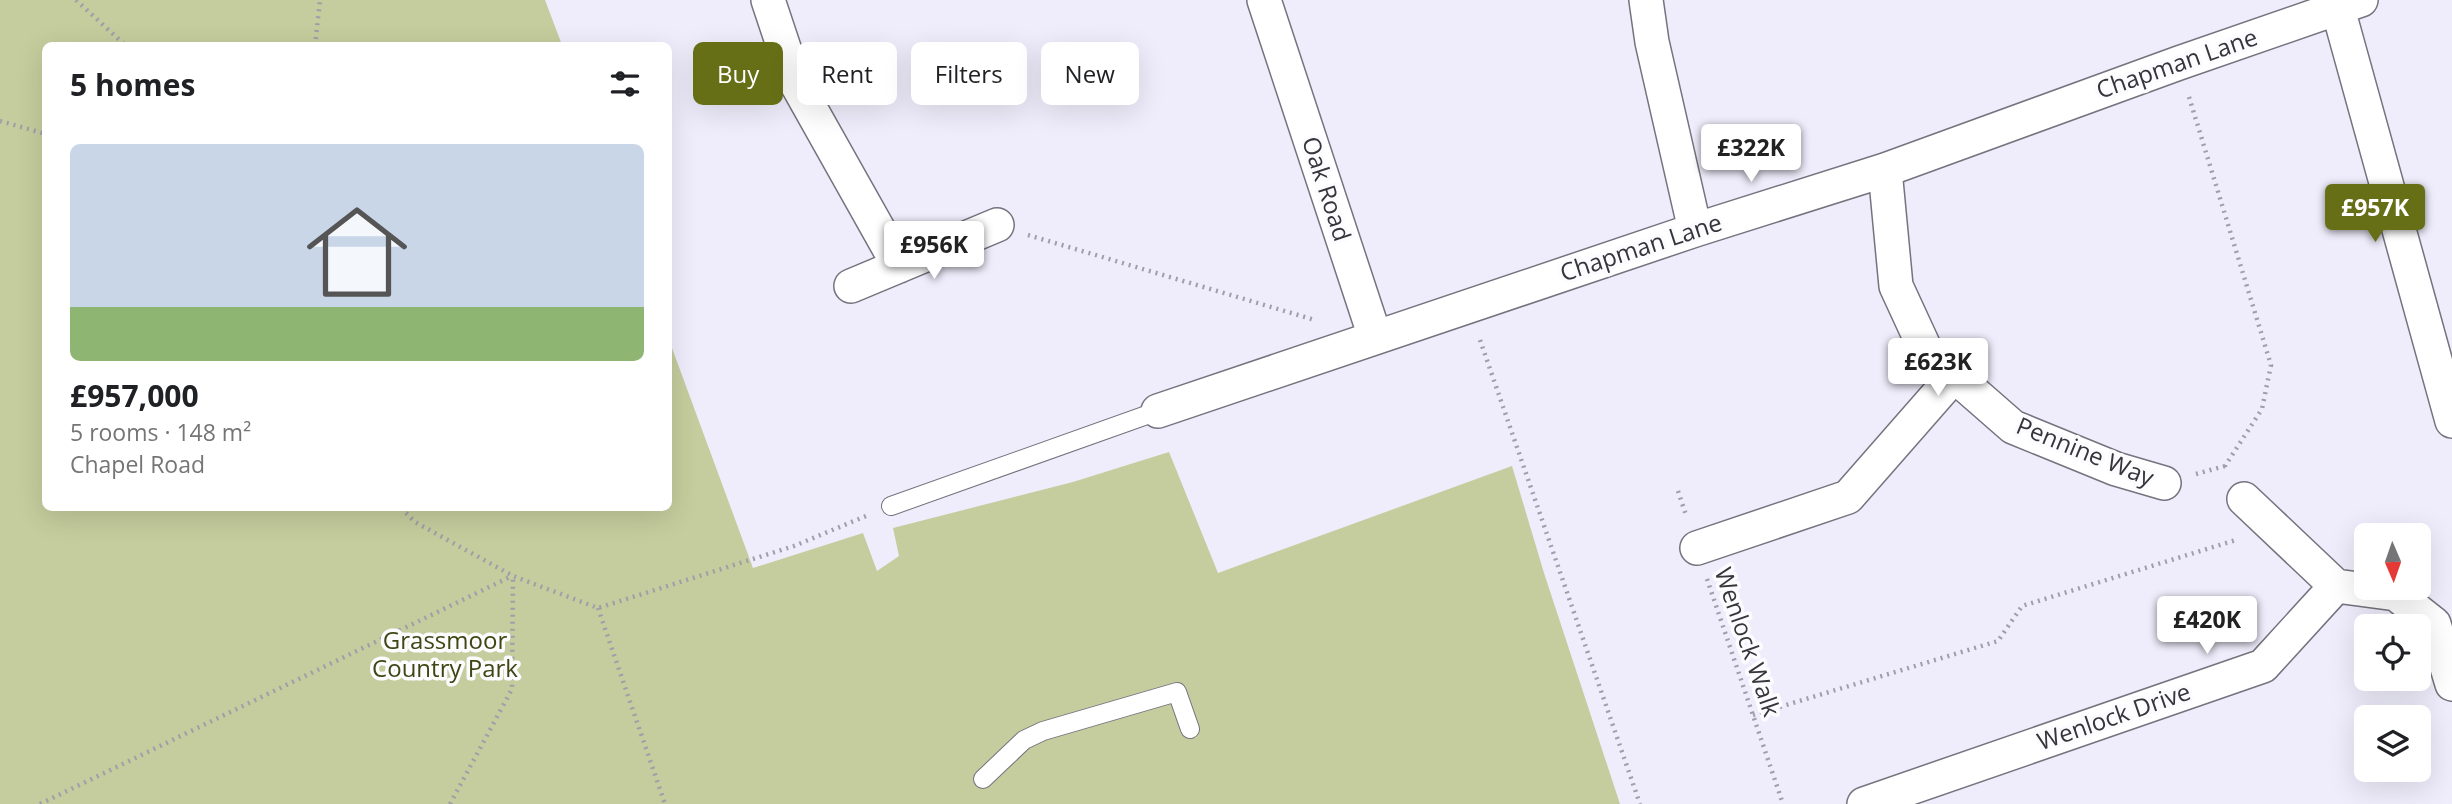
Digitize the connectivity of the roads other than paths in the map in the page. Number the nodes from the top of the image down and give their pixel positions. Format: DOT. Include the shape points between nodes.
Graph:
graph roads {
  1 [pos="768,0"];
  2 [pos="1264,0"];
  3 [pos="1646,0"];
  4 [pos="2350,4"];
  5 [pos="1885,170"];
  6 [pos="998,225"];
  7 [pos="1695,230"];
  8 [pos="900,266"];
  9 [pos="851,286"];
  10 [pos="1375,337"];
  11 [pos="1954,376"];
  12 [pos="1158,411"];
  13 [pos="2452,421"];
  14 [pos="2164,483"];
  15 [pos="2244,499"];
  16 [pos="891,506"];
  17 [pos="1697,548"];
  18 [pos="2336,586"];
  19 [pos="2452,684"];
  20 [pos="1190,729"];
  21 [pos="983,779"];
  22 [pos="1864,804"];
  1 -- 8 [label="street" via="795,81"];
  2 -- 10 [label="street, Oak Road"];
  3 -- 7 [label="street"];
  4 -- 5 [label="street, Chapman Lane"];
  4 -- 13 [label="street"];
  5 -- 7 [label="street, Chapman Lane"];
  5 -- 11 [label="street, Pennine Way" via="1896,285 1926,351"];
  6 -- 8 [label="street"];
  7 -- 10 [label="street, Chapman Lane"];
  8 -- 9 [label="street"];
  10 -- 12 [label="street, Chapman Lane"];
  11 -- 14 [label="street, Pennine Way" via="2013,426 2116,469"];
  11 -- 17 [label="street" via="1848,497"];
  12 -- 16 [label="lane"];
  15 -- 18 [label="street"];
  18 -- 19 [label="street" via="2396,594 2434,624"];
  18 -- 22 [label="street, Wenlock Drive" via="2263,666"];
  20 -- 21 [label="lane" via="1177,692 1043,731 1024,740"];
}
